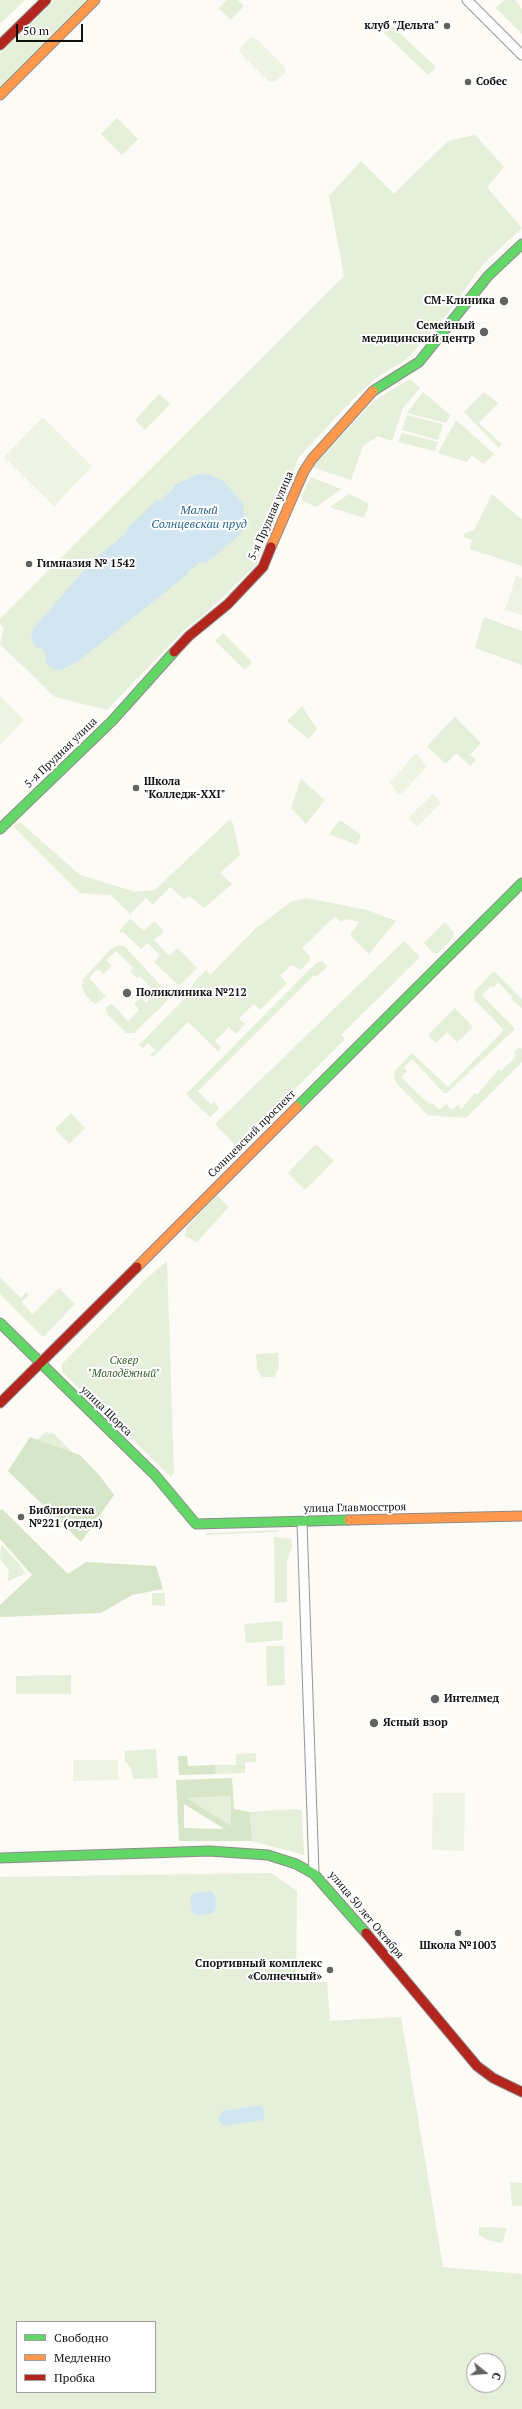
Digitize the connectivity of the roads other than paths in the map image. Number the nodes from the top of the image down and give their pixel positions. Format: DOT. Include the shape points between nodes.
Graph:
graph roads {
  1 [pos="46,0"];
  2 [pos="95,0"];
  3 [pos="467,0"];
  4 [pos="0,45"];
  5 [pos="522,55"];
  6 [pos="0,95"];
  7 [pos="522,244"];
  8 [pos="0,829"];
  9 [pos="522,883"];
  10 [pos="0,1323"];
  11 [pos="40,1363"];
  12 [pos="0,1403"];
  13 [pos="522,1516"];
  14 [pos="190,1519"];
  15 [pos="302,1522"];
  16 [pos="0,1858"];
  17 [pos="314,1874"];
  18 [pos="522,2092"];
  1 -- 4 [label="street"];
  2 -- 6 [label="street"];
  3 -- 5 [label="street"];
  7 -- 8 [label="street, 5-я Прудная улица" via="488,276 419,362 373,391 312,459 304,471 263,566 228,604 189,636 112,721"];
  9 -- 11 [label="street, Солнцевский проспект"];
  10 -- 11 [label="street, улица Щорса"];
  11 -- 12 [label="street, Солнцевский проспект"];
  11 -- 14 [label="street, улица Щорса" via="155,1475"];
  13 -- 15 [label="street, улица Главмосстроя"];
  14 -- 15 [label="street, улица Главмосстроя" via="202,1525"];
  15 -- 17 [label="street"];
  16 -- 17 [label="street, улица 50 лет Октября" via="179,1851 235,1852 268,1855"];
  17 -- 18 [label="street, улица 50 лет Октября" via="477,2066 493,2078"];
}
